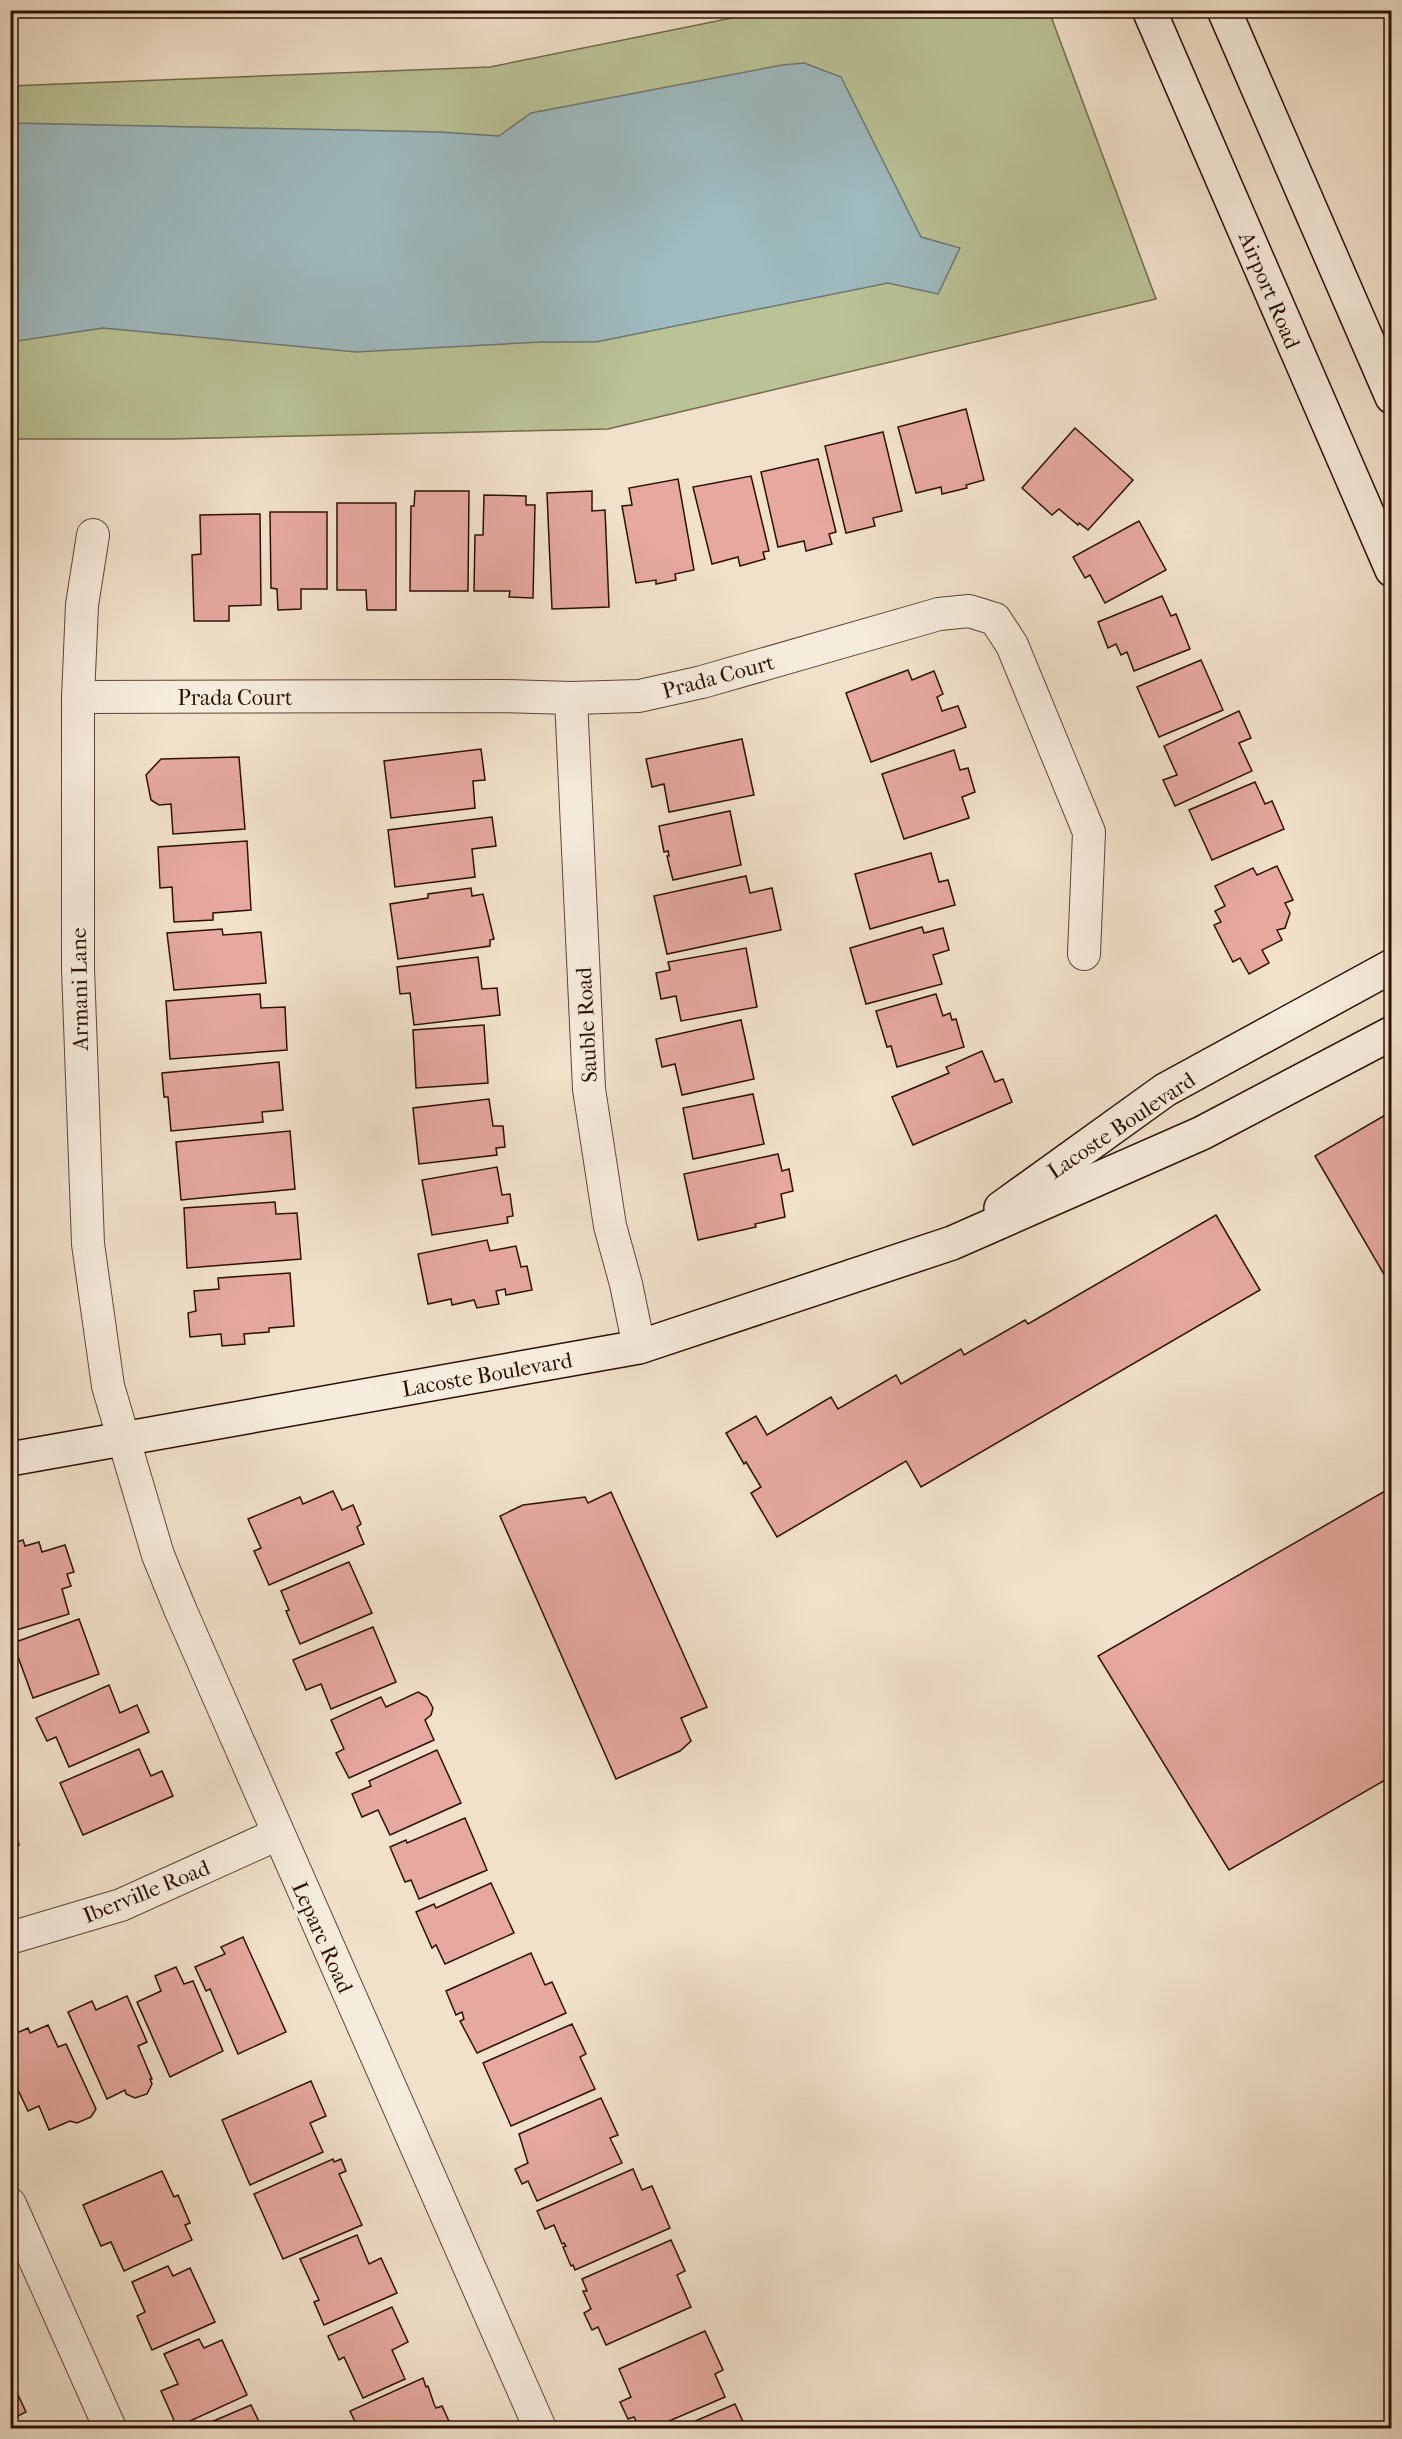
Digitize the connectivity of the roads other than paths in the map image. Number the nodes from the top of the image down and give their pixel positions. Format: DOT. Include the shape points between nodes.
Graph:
graph roads {
  1 [pos="1149,10"];
  2 [pos="1224,10"];
  3 [pos="1392,397"];
  4 [pos="93,535"];
  5 [pos="1392,570"];
  6 [pos="78,697"];
  7 [pos="571,698"];
  8 [pos="1084,954"];
  9 [pos="1392,966"];
  10 [pos="1392,1033"];
  11 [pos="952,1243"];
  12 [pos="639,1347"];
  13 [pos="123,1439"];
  14 [pos="10,1459"];
  15 [pos="278,1834"];
  16 [pos="10,1938"];
  17 [pos="10,2204"];
  18 [pos="110,2428"];
  19 [pos="540,2428"];
  1 -- 5 [label="street, Airport Road"];
  2 -- 3 [label="street"];
  4 -- 6 [label="street, Armani Lane" via="82,605"];
  6 -- 7 [label="street, Prada Court"];
  6 -- 13 [label="street, Armani Lane" via="78,968 88,1244 108,1386"];
  7 -- 8 [label="street, Prada Court" via="639,696 702,682 939,614 969,610 995,619 1012,645 1089,832"];
  7 -- 12 [label="street, Sauble Road" via="589,1089 610,1226"];
  9 -- 11 [label="street, Lacoste Boulevard" via="1165,1090"];
  10 -- 11 [label="street, Lacoste Boulevard" via="1202,1133"];
  11 -- 12 [label="street, Lacoste Boulevard"];
  12 -- 13 [label="street, Lacoste Boulevard"];
  13 -- 14 [label="street, Lacoste Boulevard"];
  13 -- 15 [label="street, Leparc Road" via="158,1555"];
  15 -- 16 [label="street, Iberville Road" via="121,1905"];
  15 -- 19 [label="street, Leparc Road"];
  17 -- 18 [label="street"];
}
